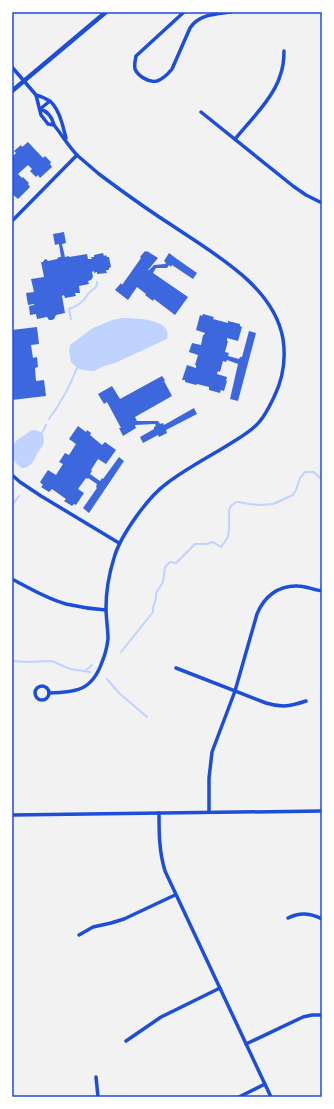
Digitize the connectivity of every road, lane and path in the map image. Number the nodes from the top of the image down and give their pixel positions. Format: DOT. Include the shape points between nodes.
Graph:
graph roads {
  1 [pos="106,12"];
  2 [pos="184,12"];
  3 [pos="231,12"];
  4 [pos="284,51"];
  5 [pos="12,67"];
  6 [pos="24,80"];
  7 [pos="12,91"];
  8 [pos="36,95"];
  9 [pos="50,101"];
  10 [pos="40,109"];
  11 [pos="201,112"];
  12 [pos="54,125"];
  13 [pos="235,139"];
  14 [pos="66,140"];
  15 [pos="77,155"];
  16 [pos="322,203"];
  17 [pos="12,221"];
  18 [pos="12,475"];
  19 [pos="119,543"];
  20 [pos="12,579"];
  21 [pos="322,591"];
  22 [pos="106,610"];
  23 [pos="176,668"];
  24 [pos="235,691"];
  25 [pos="50,693"];
  26 [pos="306,701"];
  27 [pos="322,811"];
  28 [pos="209,812"];
  29 [pos="159,813"];
  30 [pos="12,815"];
  31 [pos="175,894"];
  32 [pos="288,918"];
  33 [pos="322,919"];
  34 [pos="79,935"];
  35 [pos="220,988"];
  36 [pos="322,1014"];
  37 [pos="126,1041"];
  38 [pos="246,1044"];
  39 [pos="96,1077"];
  40 [pos="265,1084"];
  41 [pos="98,1097"];
  42 [pos="239,1097"];
  43 [pos="271,1097"];
  1 -- 6 [label="street"];
  2 -- 3 [label="street" via="136,56 136,72 147,80 157,81 168,74 193,23 207,16"];
  4 -- 13 [label="street" via="282,70 276,86"];
  5 -- 6 [label="street"];
  6 -- 7 [label="street"];
  6 -- 8 [label="street"];
  8 -- 9 [label="street"];
  8 -- 10 [label="street"];
  9 -- 10 [label="street"];
  9 -- 14 [label="street" via="61,119"];
  10 -- 12 [label="street" via="53,120"];
  10 -- 12 [label="street" via="48,124"];
  11 -- 13 [label="street"];
  12 -- 14 [label="street"];
  13 -- 16 [label="street" via="293,186"];
  14 -- 15 [label="street"];
  15 -- 17 [label="street"];
  15 -- 19 [label="street" via="150,211 218,256 260,292 276,316 284,349 278,389 260,421 215,454 163,486"];
  18 -- 19 [label="street" via="40,496"];
  19 -- 22 [label="street" via="108,581"];
  20 -- 22 [label="street" via="64,604"];
  21 -- 24 [label="street" via="289,586 273,592 263,601"];
  22 -- 25 [label="street" via="108,641 96,677 84,688"];
  23 -- 24 [label="street"];
  24 -- 26 [label="street" via="276,706"];
  24 -- 28 [label="street" via="212,752"];
  25 -- 25 [label="street" via="44,686 39,686 35,692 37,699 42,700 48,698"];
  27 -- 28 [label="street"];
  28 -- 29 [label="street"];
  29 -- 30 [label="street"];
  29 -- 31 [label="street" via="161,858"];
  31 -- 34 [label="street" via="124,919 93,927"];
  31 -- 35 [label="street"];
  32 -- 33 [label="street" via="304,913"];
  35 -- 37 [label="street" via="161,1017"];
  35 -- 38 [label="street"];
  36 -- 38 [label="street" via="303,1016"];
  38 -- 40 [label="street"];
  39 -- 41 [label="street"];
  40 -- 42 [label="street"];
  40 -- 43 [label="street"];
}
